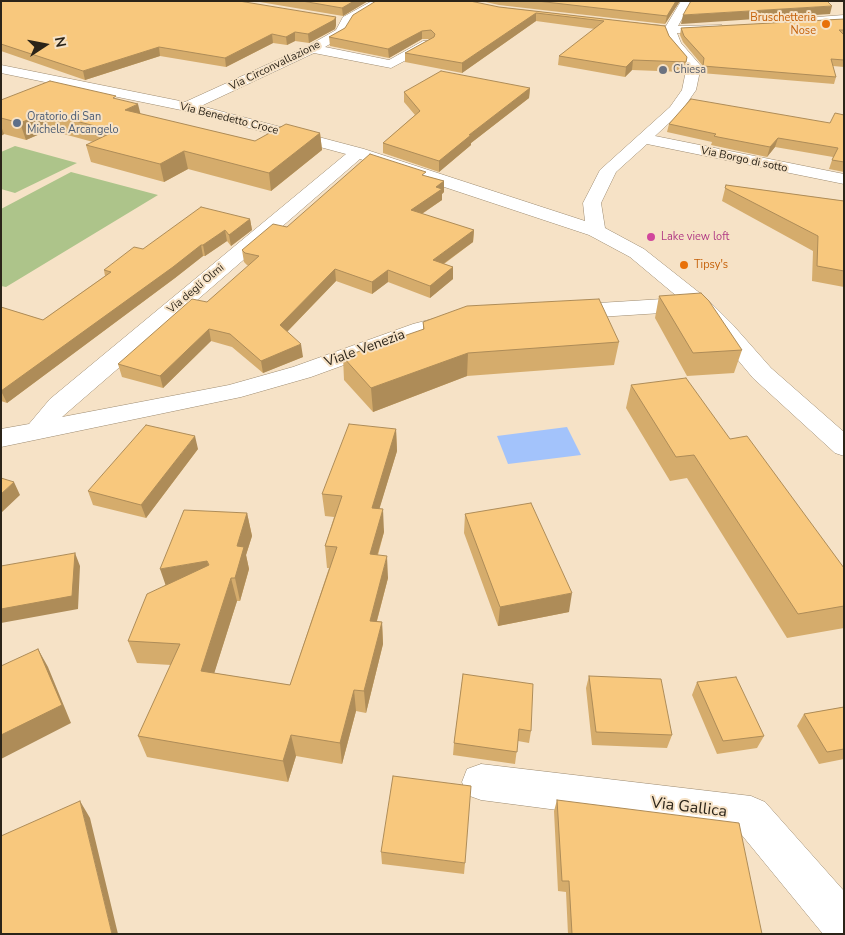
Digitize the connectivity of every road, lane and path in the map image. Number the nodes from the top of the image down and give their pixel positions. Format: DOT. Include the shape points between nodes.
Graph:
graph roads {
  1 [pos="382,1"];
  2 [pos="687,1"];
  3 [pos="844,18"];
  4 [pos="614,24"];
  5 [pos="776,24"];
  6 [pos="727,28"];
  7 [pos="670,30"];
  8 [pos="427,44"];
  9 [pos="313,49"];
  10 [pos="1,69"];
  11 [pos="187,107"];
  12 [pos="644,140"];
  13 [pos="358,152"];
  14 [pos="844,179"];
  15 [pos="596,231"];
  16 [pos="698,303"];
  17 [pos="545,313"];
  18 [pos="485,316"];
  19 [pos="38,430"];
  20 [pos="1,438"];
  21 [pos="844,447"];
  22 [pos="481,782"];
  23 [pos="844,930"];
  1 -- 9 [label="street, Via Circonvallazione" via="341,22 341,32"];
  2 -- 7 [label="street"];
  3 -- 5 [label="street"];
  4 -- 7 [label="street"];
  6 -- 7 [label="street"];
  7 -- 12 [label="street" via="675,44 694,66 690,90 675,110"];
  8 -- 9 [label="street" via="391,64"];
  9 -- 11 [label="street, Via Circonvallazione"];
  10 -- 11 [label="street, Via Benedetto Croce"];
  11 -- 13 [label="street, Via Benedetto Croce"];
  12 -- 14 [label="street, Via Borgo di sotto"];
  12 -- 15 [label="street" via="608,170 592,203"];
  13 -- 15 [label="street, Via Benedetto Croce"];
  13 -- 19 [label="street, Via degli Olmi" via="59,405"];
  15 -- 16 [label="street, Via Benedetto Croce" via="637,253"];
  16 -- 17 [label="street"];
  16 -- 21 [label="street, Via Benedetto Croce" via="762,373"];
  18 -- 19 [label="street, Viale Venezia" via="451,320 421,329 302,372 232,392"];
  19 -- 20 [label="street, Viale Venezia"];
  22 -- 23 [label="street, Via Gallica" via="751,816 837,916"];
}
